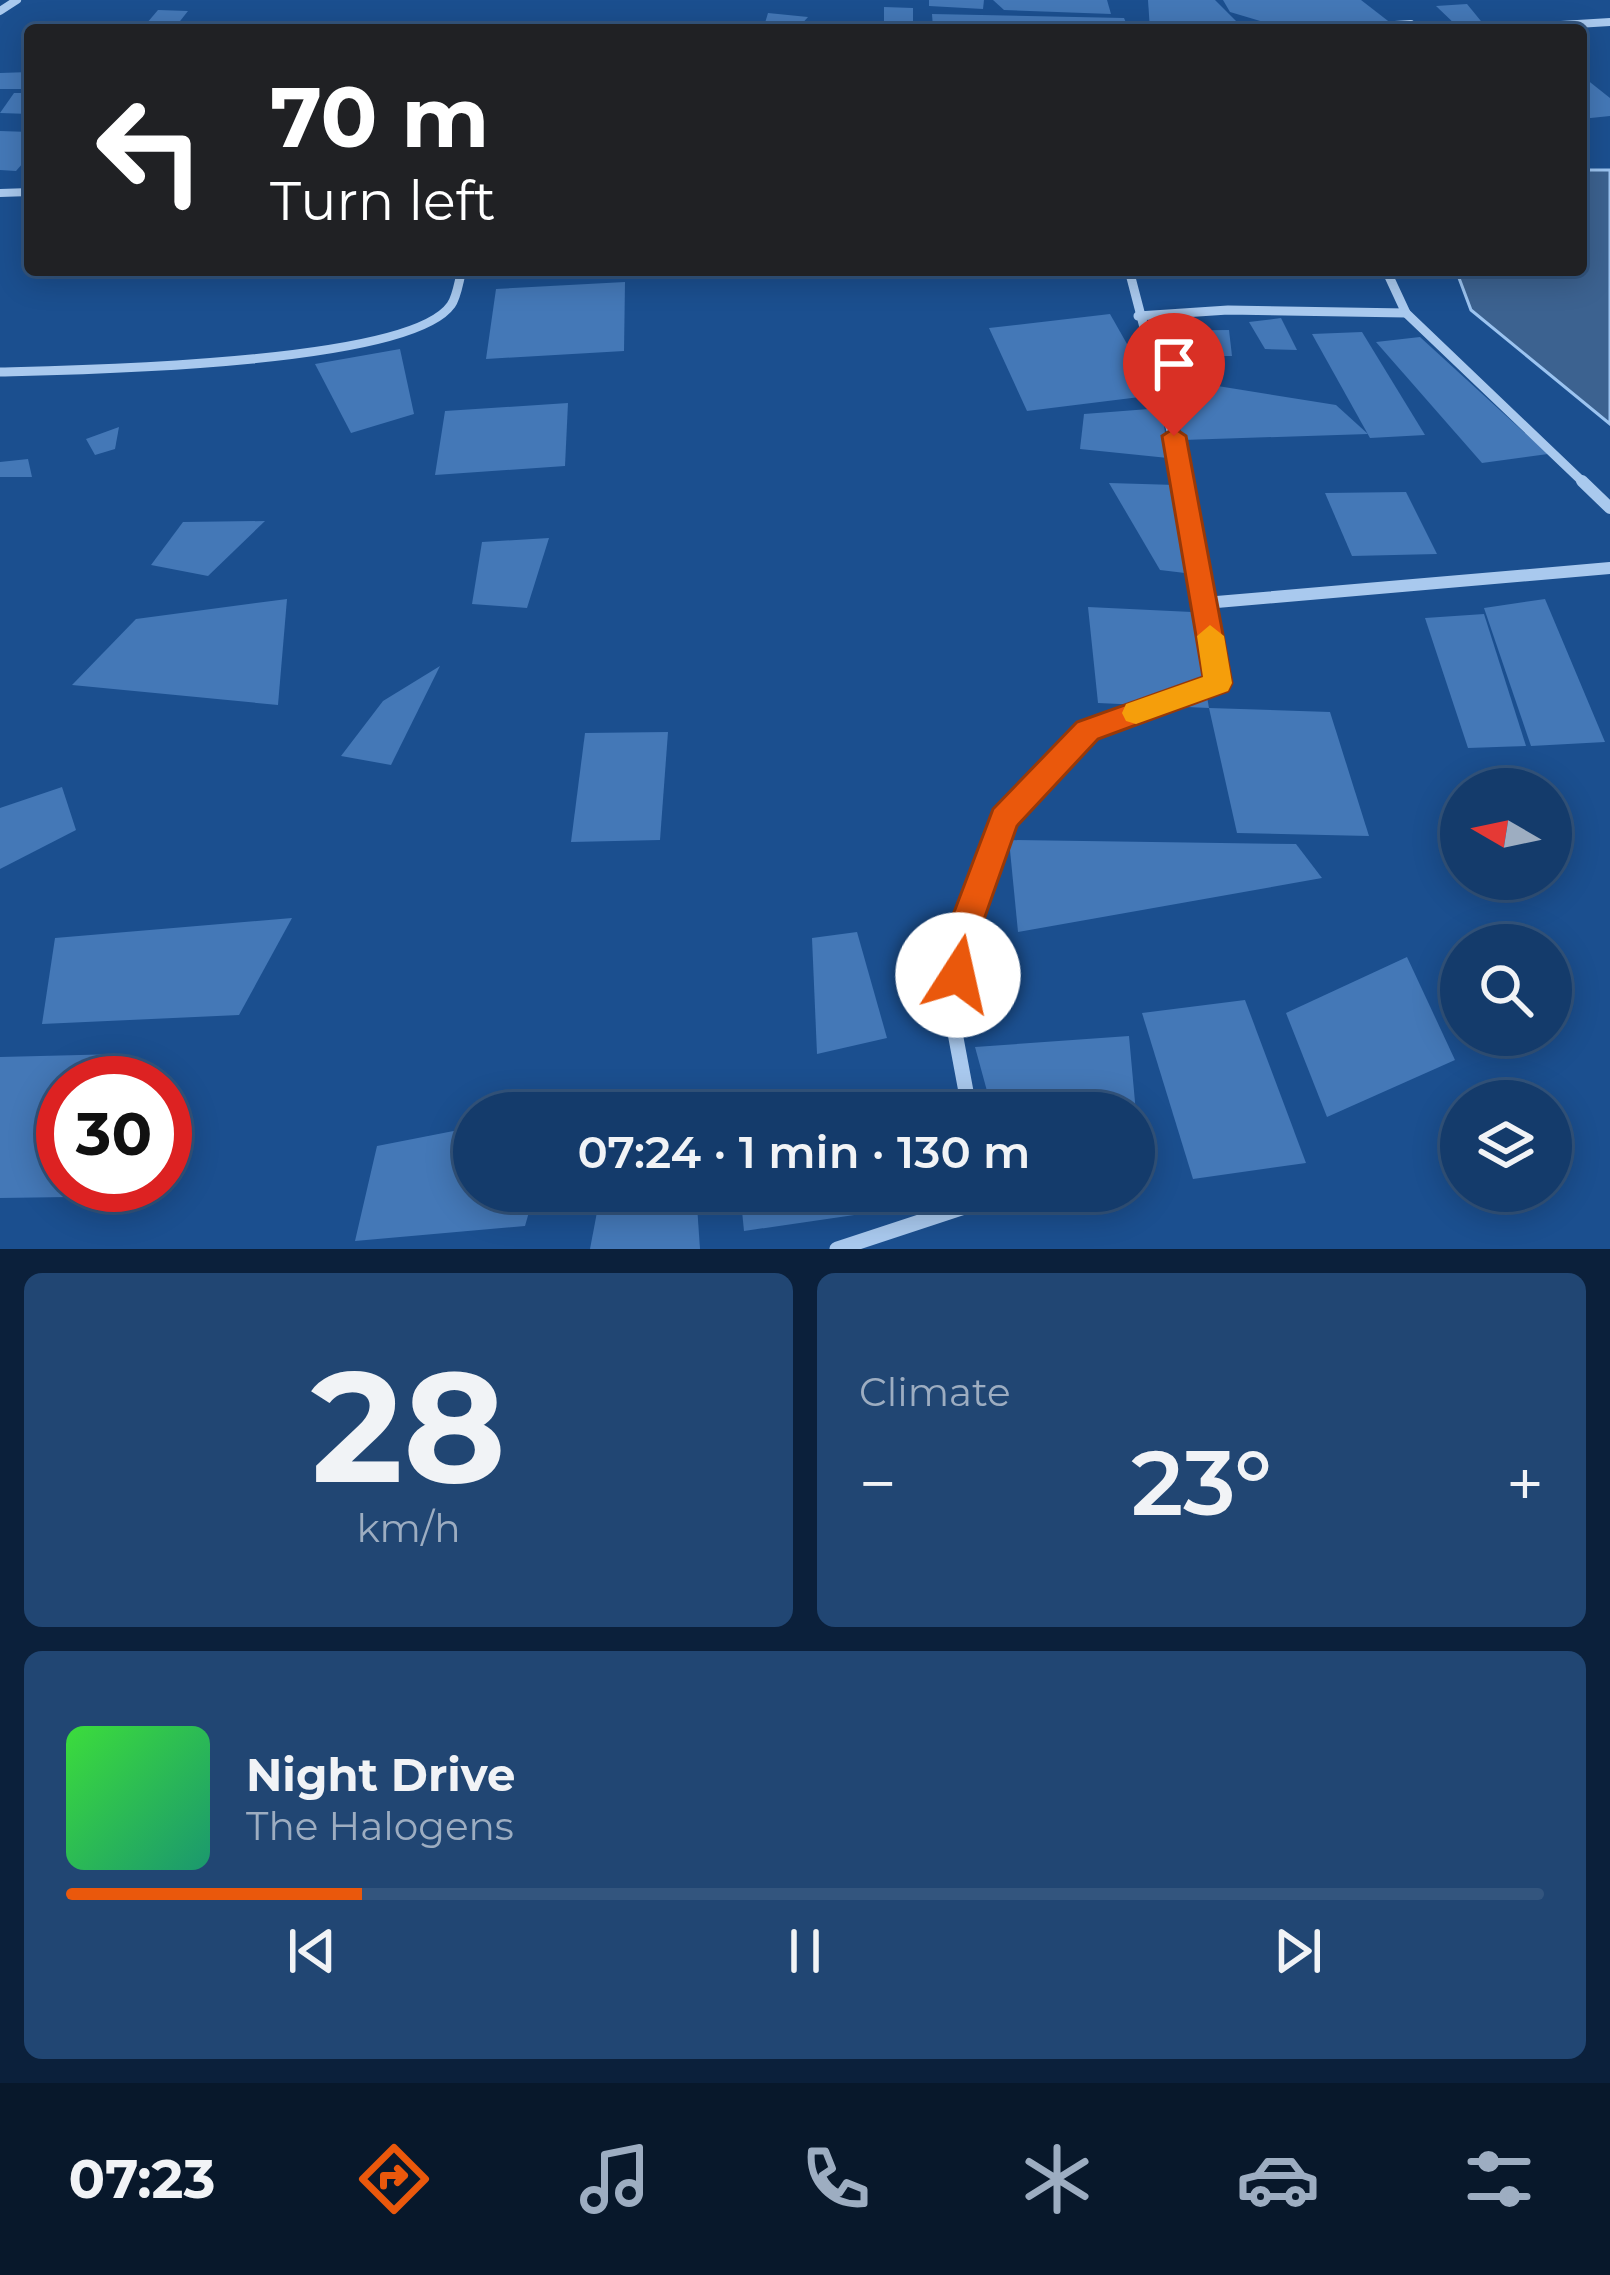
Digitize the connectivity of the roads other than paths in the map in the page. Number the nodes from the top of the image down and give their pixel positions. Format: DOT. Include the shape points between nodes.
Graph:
graph roads {
  1 [pos="17,0"];
  2 [pos="0,11"];
  3 [pos="1610,22"];
  4 [pos="1577,24"];
  5 [pos="460,276"];
  6 [pos="1130,276"];
  7 [pos="1389,276"];
  8 [pos="1406,314"];
  9 [pos="1138,316"];
  10 [pos="0,372"];
  11 [pos="1610,508"];
  12 [pos="1610,568"];
  13 [pos="1205,603"];
  14 [pos="966,1092"];
  15 [pos="952,1212"];
  16 [pos="837,1249"];
  1 -- 2 [label="street"];
  3 -- 4 [label="street"];
  5 -- 10 [label="street" via="451,304 427,324 391,335 223,365"];
  6 -- 9 [label="street"];
  7 -- 8 [label="street"];
  8 -- 9 [label="street"];
  8 -- 11 [label="street"];
  9 -- 13 [label="street" via="1166,400"];
  12 -- 13 [label="street"];
  13 -- 14 [label="street" via="1218,683 1087,730 1004,819 964,928 952,1022"];
  15 -- 16 [label="street"];
}
